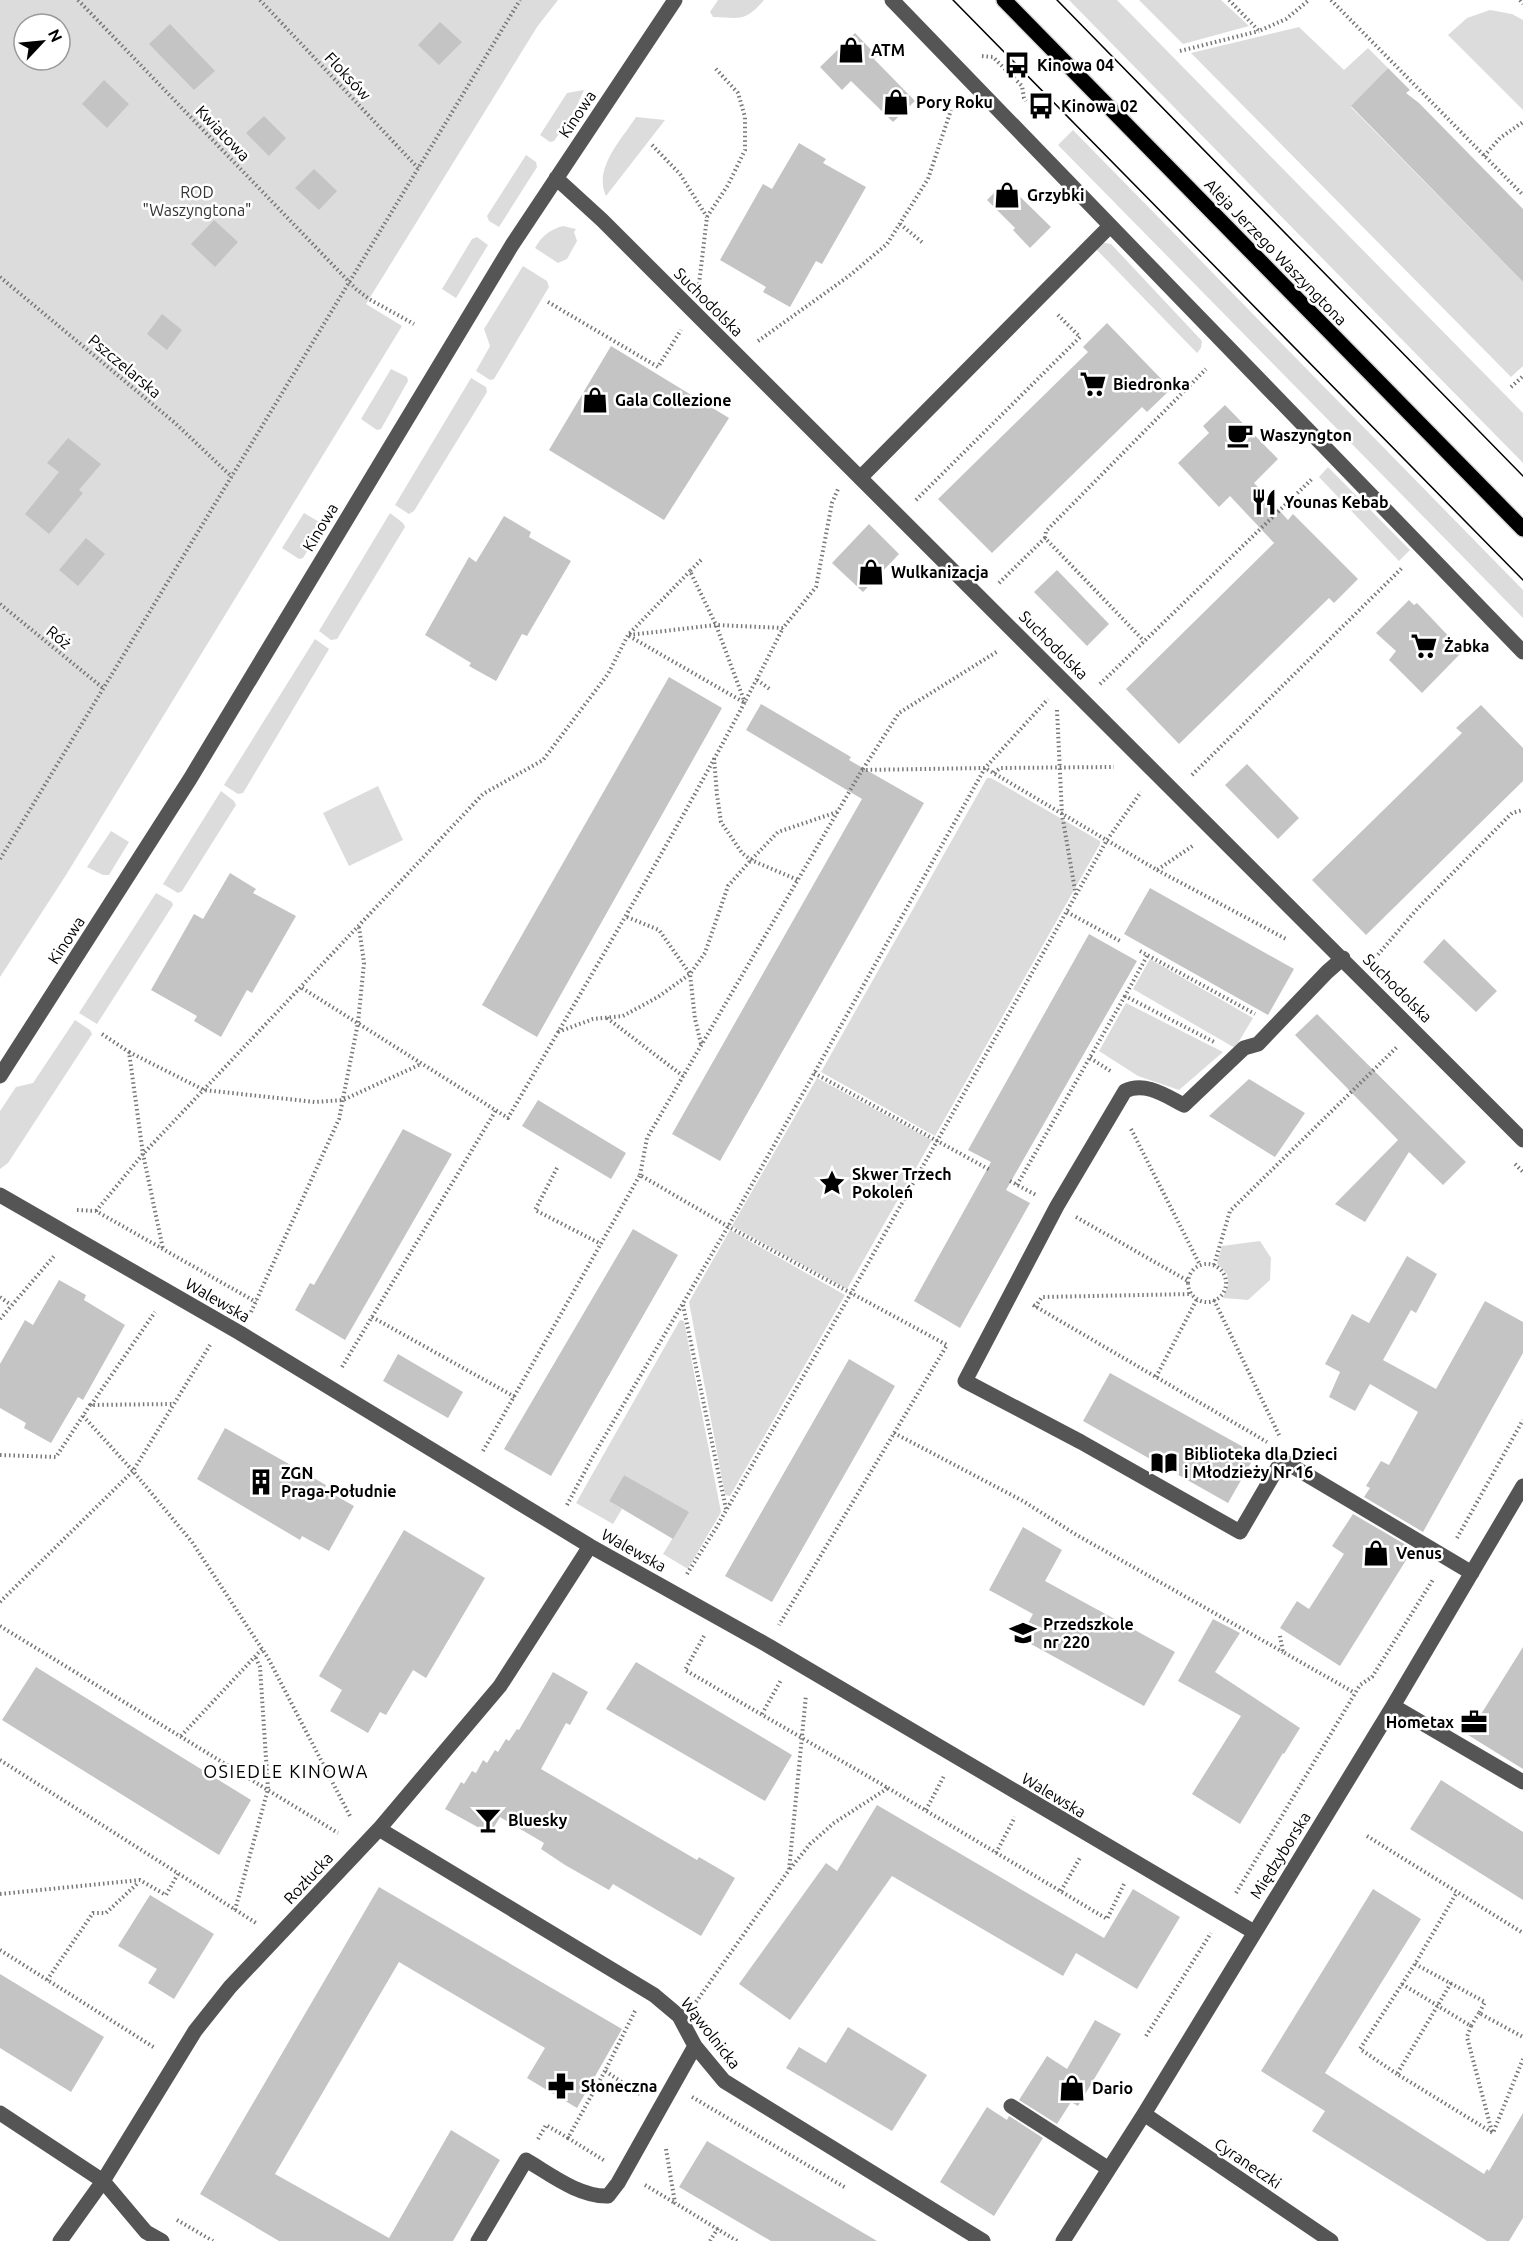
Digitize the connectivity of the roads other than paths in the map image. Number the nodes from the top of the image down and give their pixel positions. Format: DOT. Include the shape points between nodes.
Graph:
graph roads {
  1 [pos="675,0"];
  2 [pos="892,0"];
  3 [pos="1004,0"];
  4 [pos="556,178"];
  5 [pos="1110,226"];
  6 [pos="860,478"];
  7 [pos="1523,528"];
  8 [pos="1523,652"];
  9 [pos="1343,958"];
  10 [pos="0,1076"];
  11 [pos="1523,1140"];
  12 [pos="0,1194"];
  13 [pos="1523,1486"];
  14 [pos="590,1546"];
  15 [pos="1472,1574"];
  16 [pos="1393,1706"];
  17 [pos="1523,1782"];
  18 [pos="379,1829"];
  19 [pos="1254,1932"];
  20 [pos="695,2046"];
  21 [pos="1011,2106"];
  22 [pos="0,2113"];
  23 [pos="1144,2114"];
  24 [pos="1109,2169"];
  25 [pos="103,2181"];
  26 [pos="60,2241"];
  27 [pos="162,2241"];
  28 [pos="478,2241"];
  29 [pos="983,2241"];
  30 [pos="1063,2241"];
  31 [pos="1331,2241"];
  1 -- 4 [label="street, Kinowa"];
  2 -- 5 [label="street"];
  3 -- 7 [label="main road, Aleja Jerzego Waszyngtona"];
  4 -- 6 [label="street, Suchodolska"];
  4 -- 10 [label="street, Kinowa" via="189,779"];
  5 -- 6 [label="street"];
  5 -- 8 [label="street"];
  6 -- 9 [label="street, Suchodolska"];
  9 -- 11 [label="street, Suchodolska"];
  9 -- 15 [label="street" via="1258,1044 1244,1048 1184,1105 1135,1086 1125,1091 1057,1206 965,1381 1240,1532 1282,1460"];
  12 -- 14 [label="street, Walewska" via="240,1333"];
  13 -- 15 [label="street, Międzyborska"];
  14 -- 18 [label="street, Rozłucka" via="500,1686"];
  14 -- 19 [label="street, Walewska"];
  15 -- 16 [label="street, Międzyborska"];
  16 -- 17 [label="street"];
  16 -- 19 [label="street, Międzyborska"];
  18 -- 20 [label="street, Wąwolnicka" via="654,1995 679,2016"];
  18 -- 25 [label="street, Rozłucka" via="230,1988 195,2031"];
  19 -- 23 [label="street, Międzyborska"];
  20 -- 28 [label="street" via="608,2196 568,2184 526,2160"];
  20 -- 29 [label="street, Wąwolnicka" via="724,2081"];
  21 -- 24 [label="street"];
  22 -- 25 [label="street"];
  23 -- 24 [label="street, Międzyborska"];
  23 -- 31 [label="street, Cyraneczki"];
  24 -- 30 [label="street, Międzyborska"];
  25 -- 26 [label="street, Rozłucka"];
  25 -- 27 [label="street" via="146,2232"];
}
